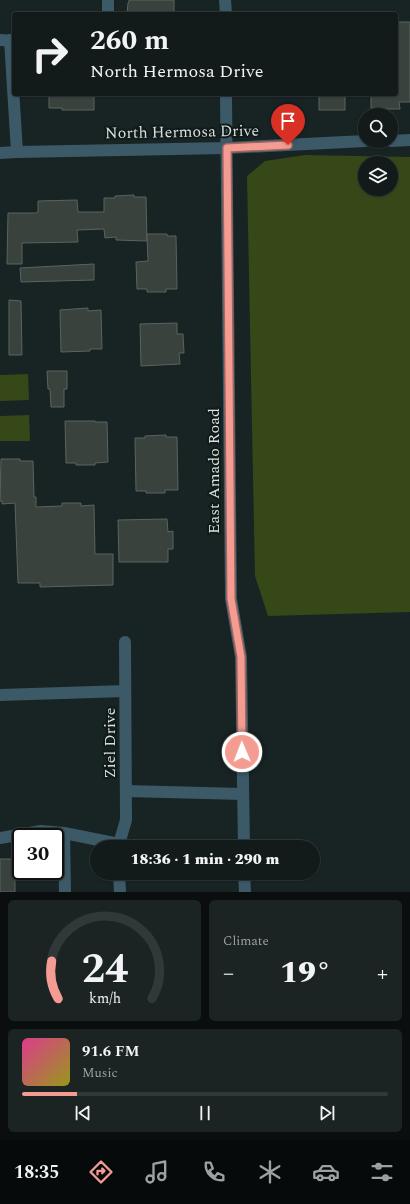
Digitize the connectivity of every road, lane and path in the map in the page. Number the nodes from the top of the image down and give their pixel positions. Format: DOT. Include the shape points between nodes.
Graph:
graph roads {
  1 [pos="108,0"];
  2 [pos="225,0"];
  3 [pos="108,12"];
  4 [pos="226,12"];
  5 [pos="8,40"];
  6 [pos="12,90"];
  7 [pos="12,96"];
  8 [pos="226,96"];
  9 [pos="410,140"];
  10 [pos="358,141"];
  11 [pos="398,141"];
  12 [pos="227,148"];
  13 [pos="17,152"];
  14 [pos="0,153"];
  15 [pos="125,642"];
  16 [pos="125,691"];
  17 [pos="0,696"];
  18 [pos="126,791"];
  19 [pos="243,794"];
  20 [pos="64,833"];
  21 [pos="12,836"];
  22 [pos="0,838"];
  23 [pos="96,840"];
  24 [pos="120,840"];
  25 [pos="244,840"];
  26 [pos="119,880"];
  27 [pos="244,880"];
  28 [pos="66,892"];
  29 [pos="120,892"];
  30 [pos="245,892"];
  1 -- 3 [label="street"];
  2 -- 4 [label="street"];
  5 -- 6 [label="street"];
  7 -- 13 [label="street"];
  8 -- 12 [label="street, East Amado Road"];
  9 -- 11 [label="street"];
  10 -- 12 [label="street, North Hermosa Drive"];
  12 -- 13 [label="street, North Hermosa Drive"];
  12 -- 19 [label="street, East Amado Road" via="231,599 241,657"];
  13 -- 14 [label="street, North Hermosa Drive"];
  15 -- 16 [label="street, Ziel Drive"];
  16 -- 17 [label="street"];
  16 -- 18 [label="street, Ziel Drive"];
  18 -- 19 [label="street"];
  18 -- 24 [label="street, Ziel Drive" via="126,820"];
  19 -- 25 [label="street, East Amado Road"];
  20 -- 23 [label="street"];
  20 -- 28 [label="street"];
  21 -- 22 [label="street"];
  26 -- 29 [label="street"];
  27 -- 30 [label="street"];
}
